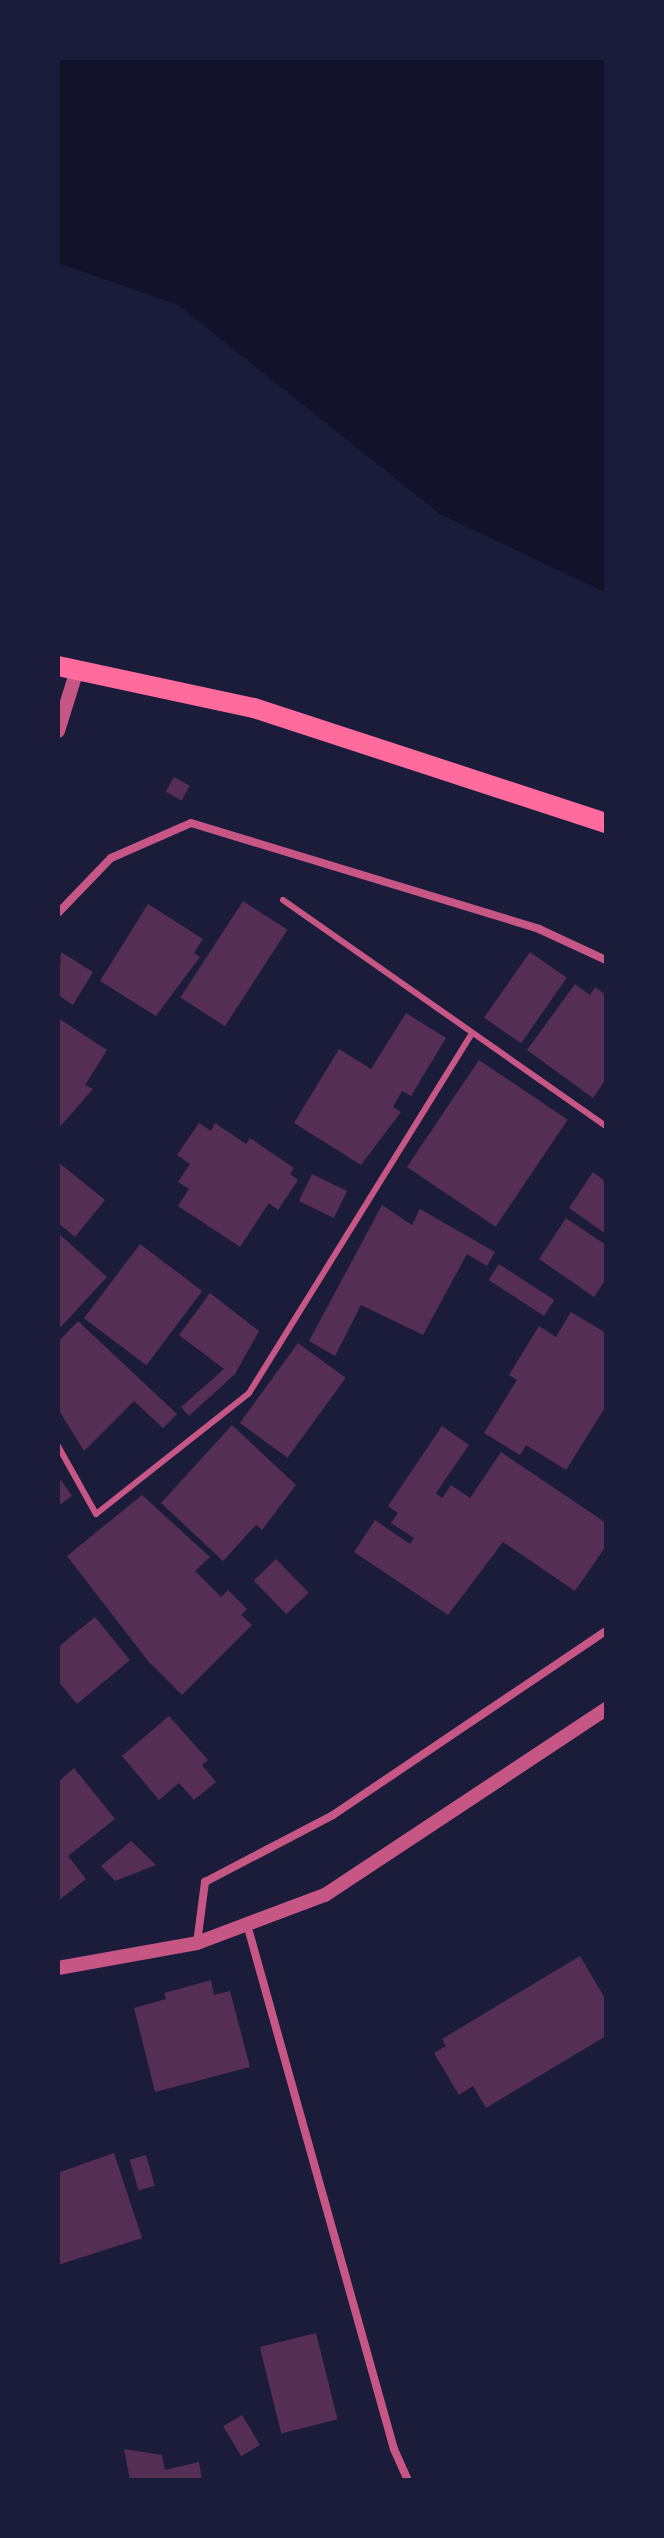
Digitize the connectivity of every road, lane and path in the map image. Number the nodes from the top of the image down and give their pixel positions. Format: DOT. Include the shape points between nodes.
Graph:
graph roads {
  1 [pos="67,668"];
  2 [pos="58,731"];
  3 [pos="606,823"];
  4 [pos="283,900"];
  5 [pos="58,913"];
  6 [pos="606,960"];
  7 [pos="471,1035"];
  8 [pos="606,1126"];
  9 [pos="58,1446"];
  10 [pos="606,1631"];
  11 [pos="606,1709"];
  12 [pos="248,1928"];
  13 [pos="197,1943"];
  14 [pos="58,1968"];
  15 [pos="408,2480"];
  1 -- 2 [label="street"];
  1 -- 3 [label="main road" via="254,708"];
  4 -- 7 [label="lane"];
  5 -- 6 [label="street" via="111,858 191,823 539,929"];
  7 -- 8 [label="lane"];
  7 -- 9 [label="lane" via="249,1393 96,1514"];
  10 -- 13 [label="street" via="333,1815 205,1882"];
  11 -- 12 [label="street" via="325,1895"];
  12 -- 13 [label="street"];
  12 -- 15 [label="street" via="394,2449"];
  13 -- 14 [label="street"];
}
